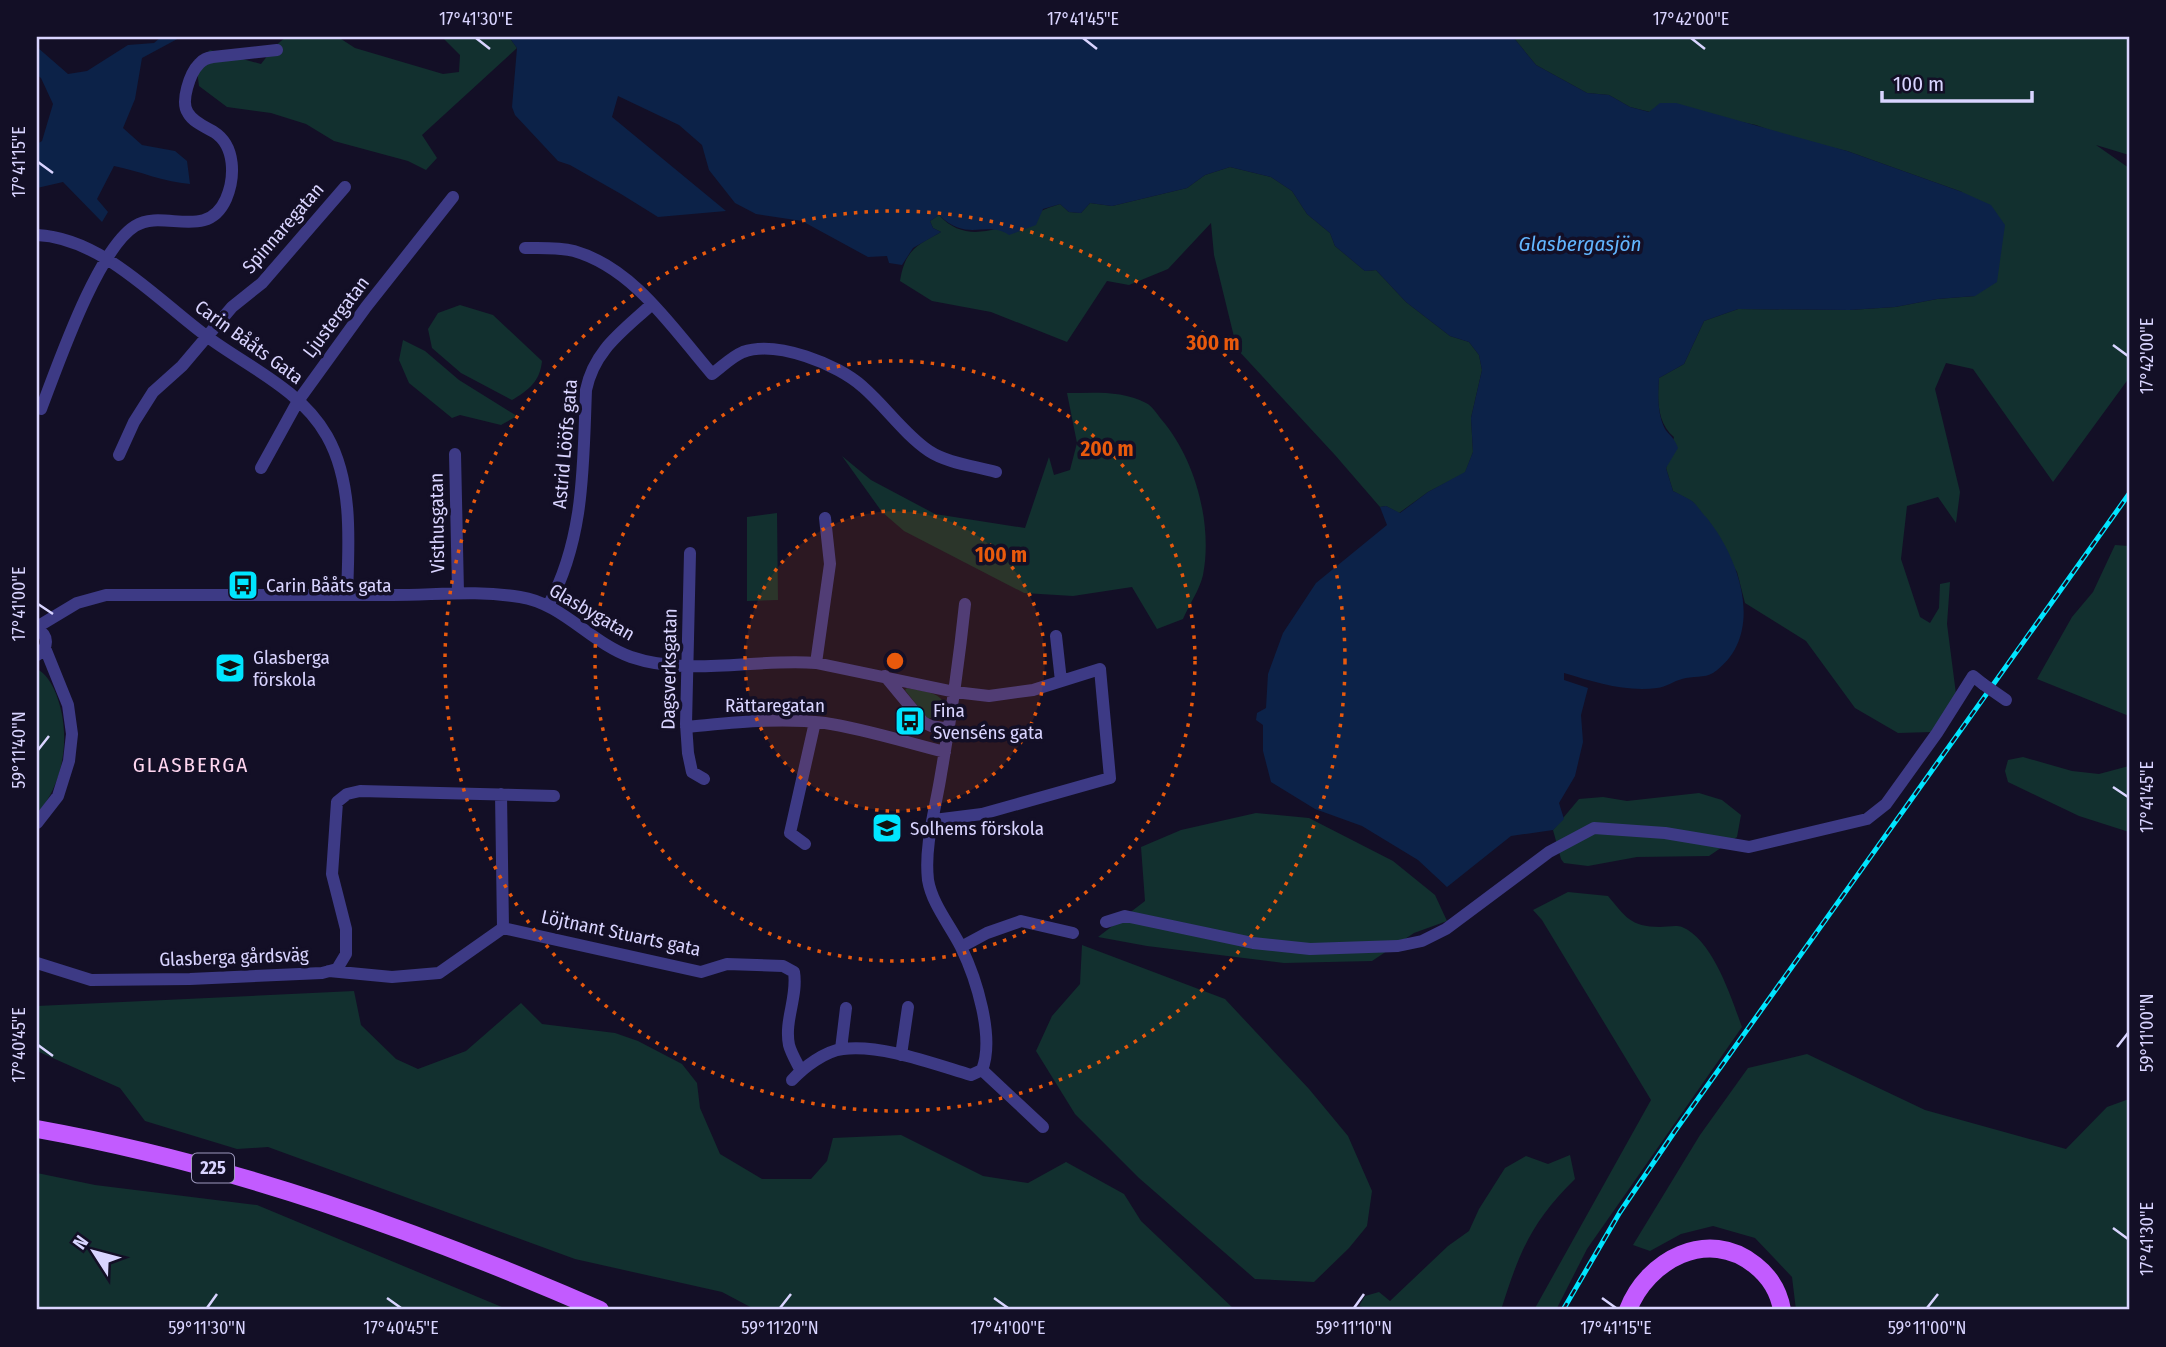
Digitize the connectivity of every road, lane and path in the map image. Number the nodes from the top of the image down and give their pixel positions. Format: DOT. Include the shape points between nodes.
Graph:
graph roads {
  1 [pos="277,50"];
  2 [pos="345,187"];
  3 [pos="453,197"];
  4 [pos="37,235"];
  5 [pos="525,248"];
  6 [pos="106,259"];
  7 [pos="652,304"];
  8 [pos="208,338"];
  9 [pos="298,401"];
  10 [pos="41,409"];
  11 [pos="455,454"];
  12 [pos="119,455"];
  13 [pos="261,468"];
  14 [pos="996,472"];
  15 [pos="825,518"];
  16 [pos="691,553"];
  17 [pos="458,592"];
  18 [pos="347,593"];
  19 [pos="965,604"];
  20 [pos="548,606"];
  21 [pos="62,612"];
  22 [pos="37,628"];
  23 [pos="1056,636"];
  24 [pos="43,648"];
  25 [pos="37,661"];
  26 [pos="816,663"];
  27 [pos="687,666"];
  28 [pos="55,674"];
  29 [pos="884,676"];
  30 [pos="1061,681"];
  31 [pos="955,692"];
  32 [pos="2011,703"];
  33 [pos="815,722"];
  34 [pos="686,727"];
  35 [pos="949,729"];
  36 [pos="945,752"];
  37 [pos="704,779"];
  38 [pos="501,794"];
  39 [pos="554,796"];
  40 [pos="934,820"];
  41 [pos="37,823"];
  42 [pos="806,844"];
  43 [pos="1106,922"];
  44 [pos="503,929"];
  45 [pos="1073,933"];
  46 [pos="961,947"];
  47 [pos="37,963"];
  48 [pos="329,971"];
  49 [pos="908,1007"];
  50 [pos="846,1008"];
  51 [pos="841,1049"];
  52 [pos="901,1055"];
  53 [pos="982,1070"];
  54 [pos="1043,1127"];
  55 [pos="37,1129"];
  56 [pos="600,1310"];
  57 [pos="1628,1310"];
  58 [pos="1783,1310"];
  1 -- 6 [label="street" via="213,57 195,69 185,100 187,112 220,137 232,159 230,187 220,209 198,222 138,224"];
  2 -- 8 [label="street, Spinnaregatan"];
  3 -- 9 [label="street, Ljustergatan"];
  4 -- 6 [label="street, Carin Bååts Gata" via="50,235"];
  5 -- 7 [label="street" via="560,248 591,257 624,278"];
  6 -- 8 [label="street, Carin Bååts Gata"];
  6 -- 10 [label="street" via="69,333"];
  7 -- 14 [label="street" via="712,374 740,353 752,350 814,359 859,383 933,453"];
  7 -- 20 [label="street, Astrid Lööfs gata" via="599,355 588,379 578,524 568,562"];
  8 -- 9 [label="street, Carin Bååts Gata"];
  8 -- 12 [label="street, Spinnaregatan" via="153,392"];
  9 -- 13 [label="street, Ljustergatan"];
  9 -- 18 [label="street, Carin Bååts Gata" via="327,436 342,471 349,539"];
  11 -- 17 [label="street, Visthusgatan"];
  15 -- 26 [label="street" via="830,564"];
  16 -- 27 [label="street, Dagsverksgatan"];
  17 -- 18 [label="street, Glasbygatan"];
  17 -- 20 [label="street, Glasbygatan" via="522,597"];
  18 -- 21 [label="street, Glasbygatan" via="106,595"];
  19 -- 31 [label="street"];
  20 -- 27 [label="street, Glasbygatan" via="607,647 652,663"];
  21 -- 22 [label="street, Glasbygatan"];
  21 -- 24 [label="street"];
  22 -- 24 [label="street" via="42,632"];
  23 -- 30 [label="street"];
  24 -- 28 [label="street"];
  25 -- 28 [label="street"];
  26 -- 27 [label="street, Glasbygatan"];
  26 -- 29 [label="street, Glasbygatan"];
  27 -- 34 [label="street, Dagsverksgatan"];
  28 -- 41 [label="street" via="68,705 69,761 58,796"];
  29 -- 31 [label="street, Glasbygatan"];
  29 -- 35 [label="street" via="923,722"];
  30 -- 31 [label="street, Glasbygatan" via="1004,695"];
  30 -- 40 [label="street, Glasbygatan" via="1100,669 1110,778 1026,804"];
  31 -- 35 [label="street"];
  32 -- 43 [label="street, bridge" via="1973,676 1886,804 1867,819 1749,847 1594,828 1549,852 1446,929 1422,941 1381,948 1310,949 1253,943 1125,916"];
  33 -- 34 [label="street, Rättaregatan"];
  33 -- 36 [label="street, Rättaregatan"];
  33 -- 42 [label="street" via="790,832"];
  34 -- 37 [label="street, Dagsverksgatan" via="692,772"];
  35 -- 36 [label="street"];
  36 -- 40 [label="street"];
  38 -- 39 [label="street, Glasberga gårdsväg"];
  38 -- 44 [label="street"];
  38 -- 48 [label="street, Glasberga gårdsväg" via="360,791 347,793 337,802 332,874 346,929 346,954 337,969"];
  40 -- 46 [label="street" via="930,887"];
  44 -- 48 [label="street" via="439,973 392,977"];
  44 -- 51 [label="street, Löjtnant Stuarts gata" via="701,972 727,964 783,966 794,972 796,985 788,1020 797,1075"];
  45 -- 46 [label="street" via="1021,921"];
  46 -- 53 [label="street" via="986,1032"];
  47 -- 48 [label="street, Glasberga gårdsväg" via="92,980"];
  49 -- 52 [label="street"];
  50 -- 51 [label="street"];
  51 -- 52 [label="street"];
  52 -- 53 [label="street" via="971,1075"];
  53 -- 54 [label="street"];
  55 -- 56 [label="main road, 225" via="209,1167 299,1194 447,1246"];
  57 -- 58 [label="main road" via="1644,1282 1664,1264 1683,1253 1709,1247 1731,1251 1762,1270"];
}
